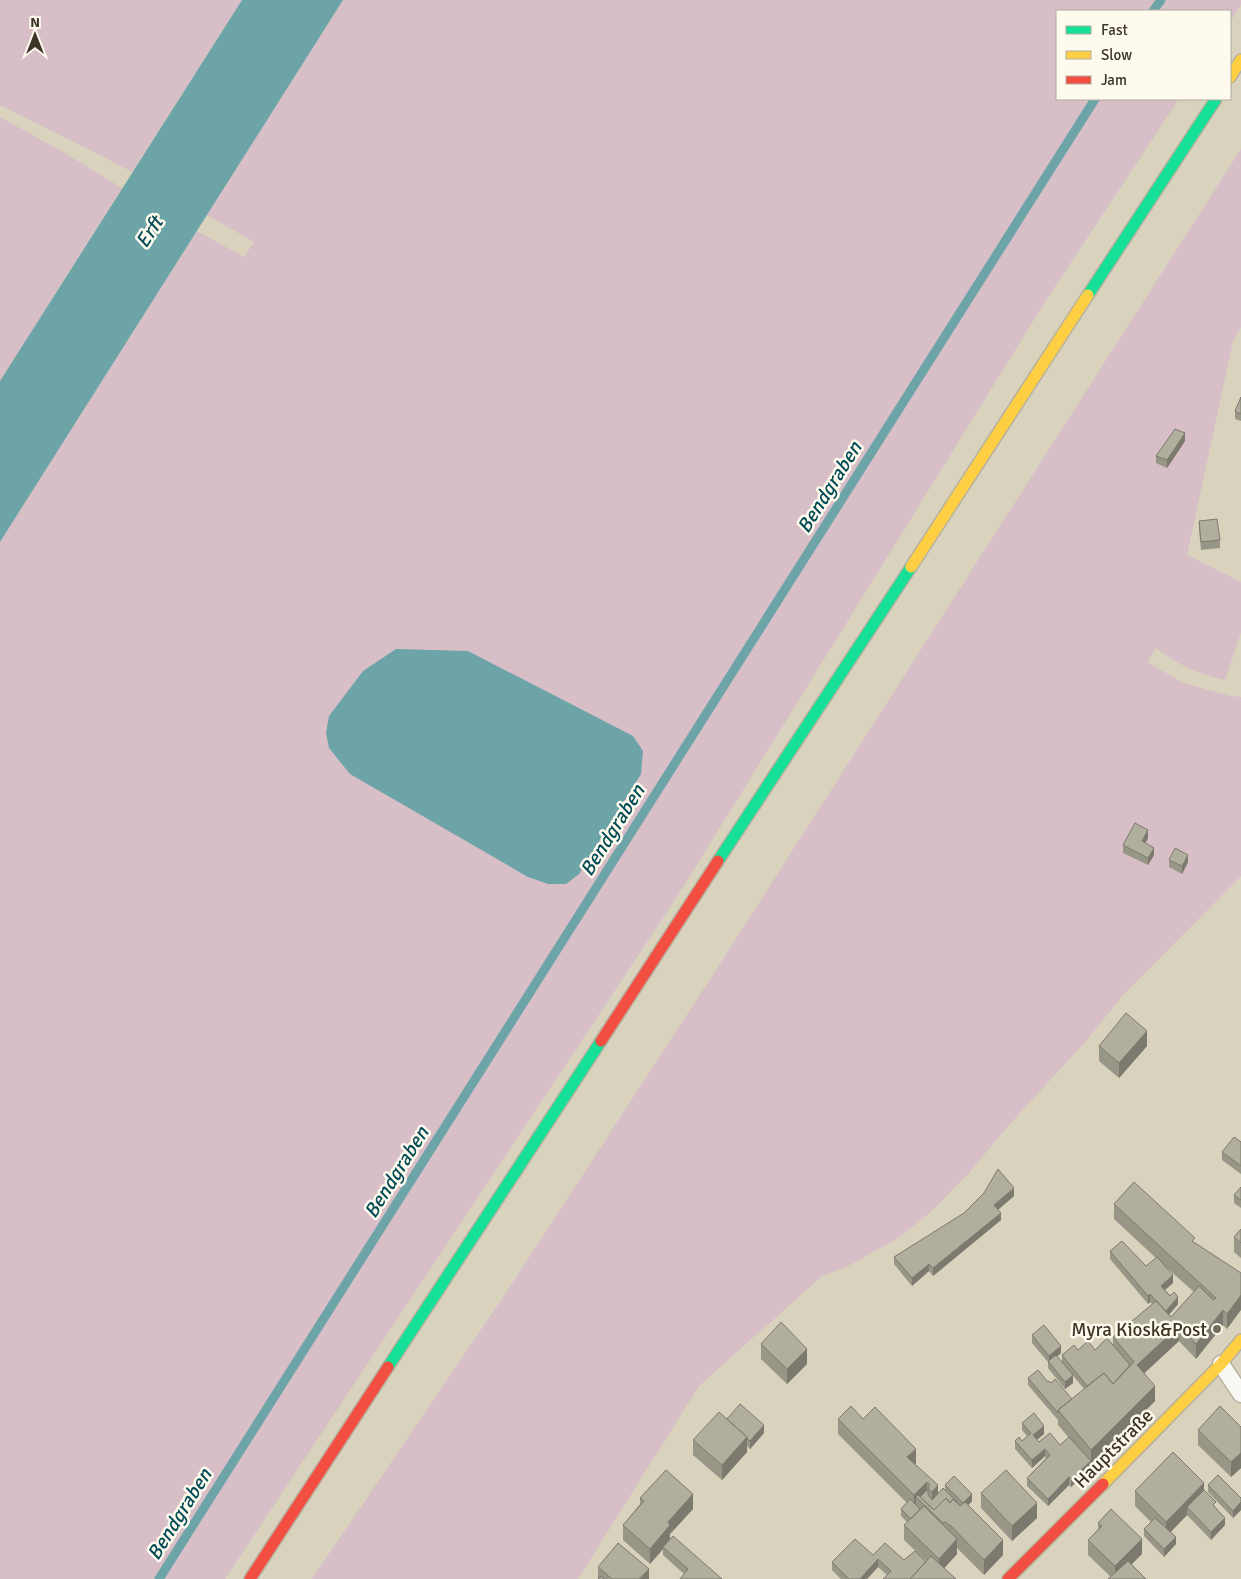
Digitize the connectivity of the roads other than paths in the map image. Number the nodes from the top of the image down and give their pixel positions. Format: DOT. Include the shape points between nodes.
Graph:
graph roads {
  1 [pos="1241,60"];
  2 [pos="1231,75"];
  3 [pos="1215,100"];
  4 [pos="1241,1340"];
  5 [pos="1221,1364"];
  6 [pos="1241,1394"];
  7 [pos="250,1579"];
  8 [pos="1008,1579"];
  1 -- 2 [label="main road"];
  3 -- 7 [label="main road"];
  4 -- 5 [label="main road, Hauptstraße"];
  5 -- 6 [label="lane"];
  5 -- 8 [label="main road, Hauptstraße"];
}
